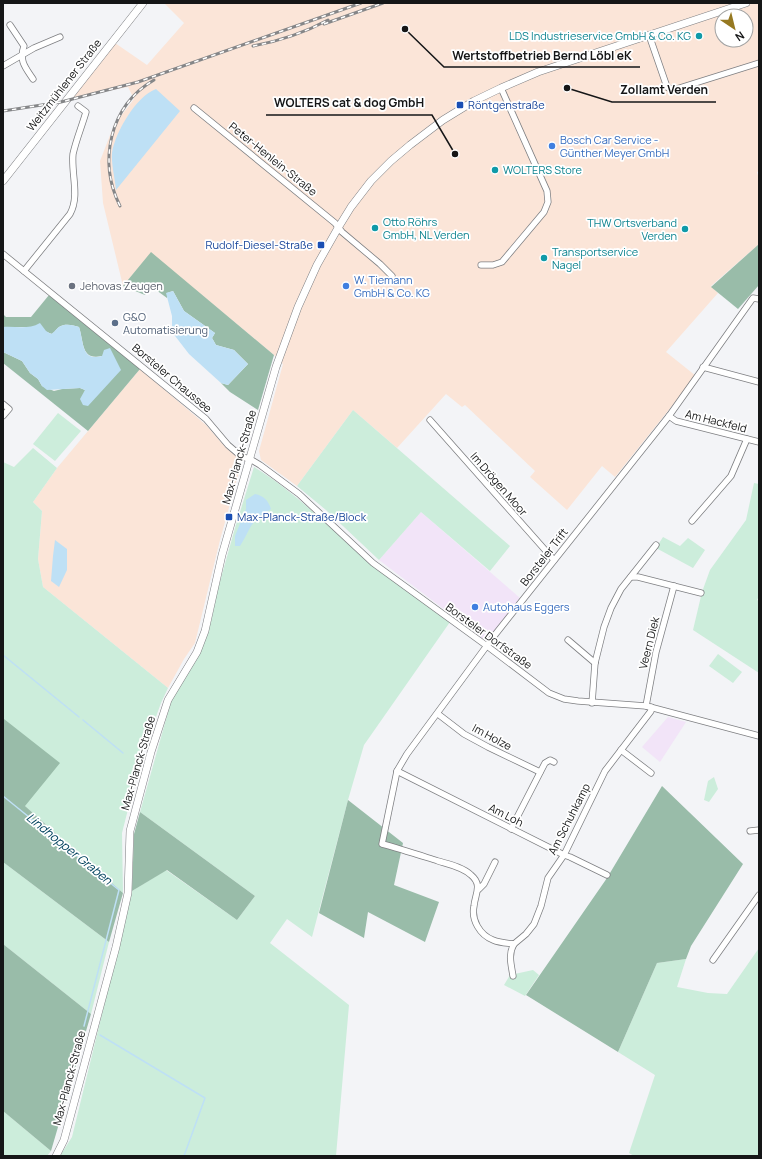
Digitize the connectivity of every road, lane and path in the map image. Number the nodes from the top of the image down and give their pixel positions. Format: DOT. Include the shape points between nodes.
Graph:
graph roads {
  1 [pos="143,3"];
  2 [pos="746,3"];
  3 [pos="10,26"];
  4 [pos="649,35"];
  5 [pos="60,37"];
  6 [pos="21,54"];
  7 [pos="759,63"];
  8 [pos="3,66"];
  9 [pos="33,79"];
  10 [pos="501,88"];
  11 [pos="78,106"];
  12 [pos="194,108"];
  13 [pos="3,181"];
  14 [pos="338,228"];
  15 [pos="3,254"];
  16 [pos="481,265"];
  17 [pos="24,271"];
  18 [pos="392,276"];
  19 [pos="756,298"];
  20 [pos="703,367"];
  21 [pos="759,382"];
  22 [pos="3,404"];
  23 [pos="3,416"];
  24 [pos="669,416"];
  25 [pos="430,420"];
  26 [pos="747,439"];
  27 [pos="759,442"];
  28 [pos="250,459"];
  29 [pos="692,521"];
  30 [pos="656,545"];
  31 [pos="554,560"];
  32 [pos="631,577"];
  33 [pos="674,586"];
  34 [pos="701,593"];
  35 [pos="568,640"];
  36 [pos="487,646"];
  37 [pos="595,663"];
  38 [pos="592,703"];
  39 [pos="649,707"];
  40 [pos="438,714"];
  41 [pos="759,736"];
  42 [pos="621,750"];
  43 [pos="554,762"];
  44 [pos="397,771"];
  45 [pos="540,772"];
  46 [pos="651,772"];
  47 [pos="511,829"];
  48 [pos="759,830"];
  49 [pos="750,831"];
  50 [pos="564,855"];
  51 [pos="495,862"];
  52 [pos="607,875"];
  53 [pos="479,888"];
  54 [pos="759,895"];
  55 [pos="514,944"];
  56 [pos="713,960"];
  57 [pos="513,976"];
  58 [pos="56,1156"];
  1 -- 13 [label="street, Weitzmühlener Straße"];
  2 -- 4 [label="street, Max-Planck-Straße"];
  3 -- 6 [label="street" via="24,46"];
  4 -- 7 [label="street" via="667,87 673,90"];
  4 -- 10 [label="street, Max-Planck-Straße" via="550,68"];
  5 -- 6 [label="street"];
  6 -- 8 [label="street"];
  6 -- 9 [label="street" via="23,63"];
  10 -- 14 [label="street, Max-Planck-Straße" via="443,120 391,161 371,181"];
  10 -- 16 [label="street" via="548,191 548,202 544,212 502,262"];
  11 -- 17 [label="street" via="86,112 73,155 74,208"];
  12 -- 14 [label="street, Peter-Henlein-Straße"];
  14 -- 18 [label="street"];
  14 -- 28 [label="street, Max-Planck-Straße" via="317,265 298,307 276,367"];
  15 -- 17 [label="street, Borsteler Chaussee"];
  17 -- 28 [label="street, Borsteler Chaussee" via="206,419 237,453"];
  19 -- 20 [label="street, Borsteler Trift"];
  20 -- 21 [label="street"];
  20 -- 24 [label="street, Borsteler Trift"];
  22 -- 23 [label="street" via="9,409"];
  24 -- 26 [label="street, Am Hackfeld" via="676,421"];
  24 -- 31 [label="street, Borsteler Trift"];
  25 -- 31 [label="street, Im Drögen Moor"];
  26 -- 27 [label="street, Am Hackfeld"];
  26 -- 29 [label="street" via="731,476"];
  28 -- 36 [label="street, Borsteler Dorfstraße" via="299,494 383,571"];
  28 -- 58 [label="street, Max-Planck-Straße" via="222,555 205,631 197,652 168,700 151,752 130,831 128,893 116,947 64,1140"];
  30 -- 32 [label="street"];
  31 -- 36 [label="street, Borsteler Trift"];
  32 -- 33 [label="street"];
  32 -- 37 [label="street" via="611,608"];
  33 -- 34 [label="street"];
  33 -- 39 [label="street, Veern Diek" via="656,652"];
  35 -- 37 [label="street"];
  36 -- 38 [label="street, Borsteler Dorfstraße" via="549,693 564,699"];
  36 -- 40 [label="street, Borsteler Trift"];
  37 -- 38 [label="street"];
  38 -- 39 [label="street, Borsteler Dorfstraße"];
  39 -- 41 [label="street, Borsteler Dorfstraße"];
  39 -- 42 [label="street, Am Schuhkamp" via="651,712"];
  40 -- 44 [label="street, Borsteler Trift"];
  40 -- 45 [label="street, Im Holze" via="464,734"];
  42 -- 46 [label="street"];
  42 -- 50 [label="street, Am Schuhkamp" via="605,771"];
  43 -- 45 [label="street" via="550,760 545,763"];
  44 -- 47 [label="street, Am Loh"];
  44 -- 53 [label="street, Borsteler Trift" via="382,844 455,866 472,875"];
  45 -- 47 [label="street"];
  47 -- 50 [label="street, Am Loh"];
  48 -- 49 [label="street"];
  50 -- 52 [label="street, Am Loh"];
  50 -- 55 [label="street, Am Schuhkamp" via="548,878 534,924"];
  51 -- 53 [label="street" via="484,884"];
  53 -- 55 [label="street" via="474,906 478,928 492,939"];
  54 -- 56 [label="street"];
  55 -- 57 [label="street" via="510,955"];
}
